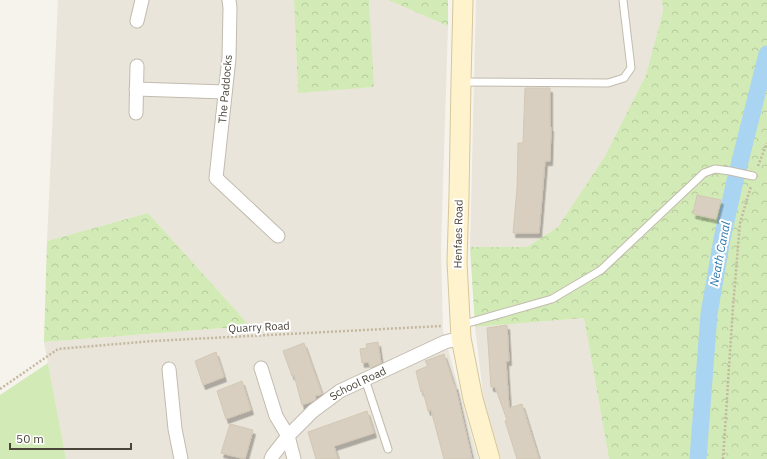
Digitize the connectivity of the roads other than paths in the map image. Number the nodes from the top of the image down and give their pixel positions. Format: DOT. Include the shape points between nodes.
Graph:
graph roads {
  1 [pos="142,0"];
  2 [pos="229,0"];
  3 [pos="623,0"];
  4 [pos="463,3"];
  5 [pos="137,21"];
  6 [pos="136,66"];
  7 [pos="461,82"];
  8 [pos="136,89"];
  9 [pos="225,92"];
  10 [pos="136,113"];
  11 [pos="754,176"];
  12 [pos="278,236"];
  13 [pos="461,332"];
  14 [pos="261,368"];
  15 [pos="169,369"];
  16 [pos="365,379"];
  17 [pos="288,436"];
  18 [pos="388,448"];
  19 [pos="181,459"];
  20 [pos="271,459"];
  21 [pos="294,459"];
  22 [pos="490,459"];
  1 -- 5 [label="street"];
  2 -- 9 [label="street, The Paddocks" via="229,58"];
  3 -- 7 [label="lane" via="631,68 624,78 608,83"];
  4 -- 7 [label="main road, Henfaes Road"];
  6 -- 8 [label="street"];
  7 -- 13 [label="main road, Henfaes Road" via="456,262"];
  8 -- 9 [label="street"];
  8 -- 10 [label="street"];
  9 -- 12 [label="street, The Paddocks" via="216,178"];
  11 -- 13 [label="lane" via="715,169 704,173 601,270 552,299"];
  13 -- 16 [label="street, School Road"];
  13 -- 22 [label="main road, Henfaes Road" via="473,399"];
  14 -- 17 [label="street" via="276,416"];
  15 -- 19 [label="street"];
  16 -- 17 [label="street, School Road" via="340,391 313,411"];
  16 -- 18 [label="lane"];
  17 -- 20 [label="street, School Road"];
  17 -- 21 [label="street"];
}
